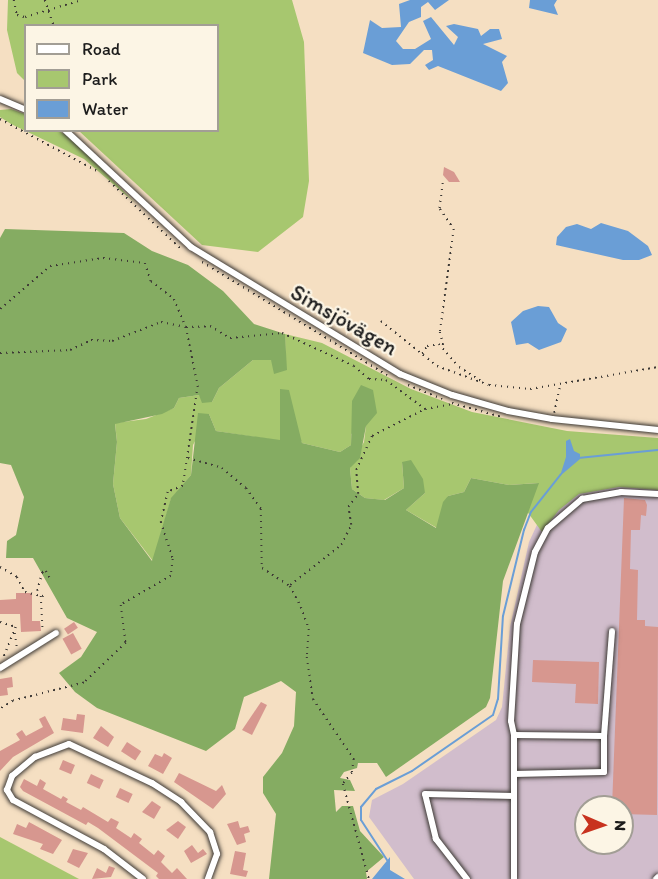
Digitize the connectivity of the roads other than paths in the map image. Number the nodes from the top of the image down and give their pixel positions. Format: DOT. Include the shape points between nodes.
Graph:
graph roads {
  1 [pos="0,99"];
  2 [pos="24,109"];
  3 [pos="67,132"];
  4 [pos="658,430"];
  5 [pos="658,494"];
  6 [pos="612,631"];
  7 [pos="56,633"];
  8 [pos="1,667"];
  9 [pos="514,735"];
  10 [pos="603,736"];
  11 [pos="514,774"];
  12 [pos="514,796"];
  13 [pos="143,879"];
  14 [pos="207,879"];
  15 [pos="467,879"];
  16 [pos="514,879"];
  1 -- 2 [label="street"];
  3 -- 4 [label="street, Simsjövägen" via="191,247 400,374 452,395 552,419"];
  5 -- 9 [label="street" via="621,492 582,499 548,528 527,577 517,624 511,721"];
  6 -- 10 [label="street"];
  7 -- 8 [label="street"];
  9 -- 10 [label="street"];
  9 -- 11 [label="street"];
  10 -- 11 [label="street" via="604,772"];
  11 -- 12 [label="street"];
  12 -- 15 [label="street" via="425,794 425,807 436,839"];
  12 -- 16 [label="street"];
  13 -- 14 [label="street" via="104,849 13,800 6,790 12,776 35,758 69,744 152,783 181,802 210,832 217,854"];
}
